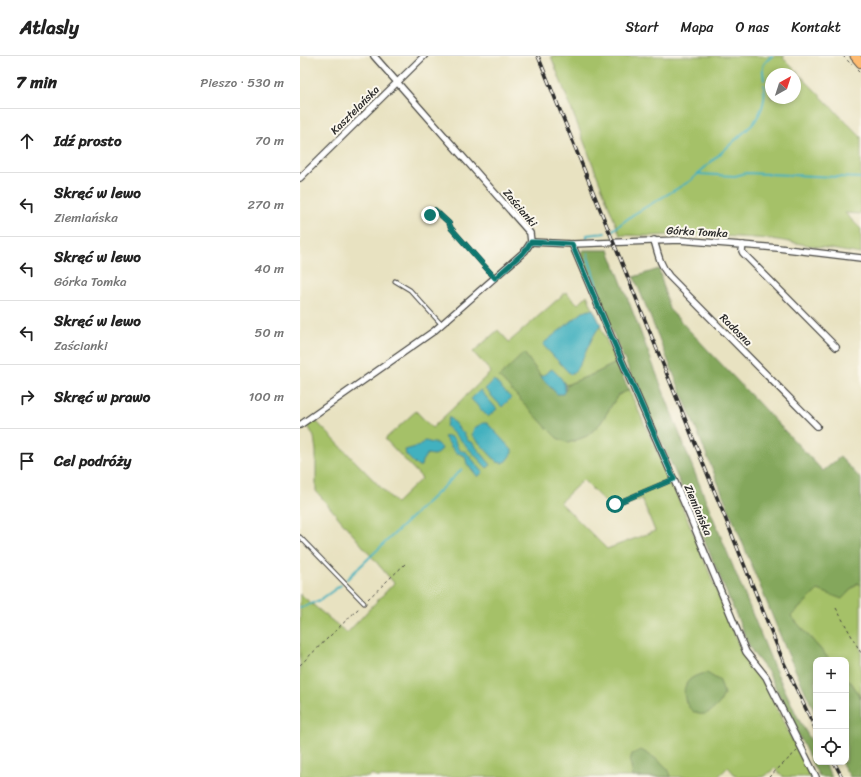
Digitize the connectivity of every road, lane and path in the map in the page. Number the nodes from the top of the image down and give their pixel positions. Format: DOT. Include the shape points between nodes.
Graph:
graph roads {
  1 [pos="374,56"];
  2 [pos="424,56"];
  3 [pos="855,56"];
  4 [pos="861,62"];
  5 [pos="397,83"];
  6 [pos="300,178"];
  7 [pos="430,215"];
  8 [pos="654,240"];
  9 [pos="531,242"];
  10 [pos="572,244"];
  11 [pos="743,245"];
  12 [pos="861,258"];
  13 [pos="495,278"];
  14 [pos="395,281"];
  15 [pos="442,324"];
  16 [pos="836,347"];
  17 [pos="300,424"];
  18 [pos="817,426"];
  19 [pos="674,479"];
  20 [pos="615,504"];
  21 [pos="300,537"];
  22 [pos="406,563"];
  23 [pos="364,603"];
  24 [pos="836,608"];
  25 [pos="861,653"];
  26 [pos="300,665"];
  27 [pos="800,748"];
  28 [pos="769,777"];
  29 [pos="816,777"];
  1 -- 5 [label="street, Zaścianki"];
  2 -- 5 [label="street, Kasztelańska"];
  3 -- 4 [label="main road"];
  5 -- 6 [label="street, Kasztelańska"];
  5 -- 9 [label="street, Zaścianki" via="530,233"];
  7 -- 13 [label="lane" via="435,210 449,223"];
  8 -- 10 [label="street, Górka Tomka"];
  8 -- 11 [label="street, Górka Tomka"];
  8 -- 18 [label="street, Radosna" via="663,270"];
  9 -- 10 [label="street, Górka Tomka"];
  9 -- 13 [label="street, Zaścianki" via="525,251"];
  10 -- 19 [label="street, Ziemiańska"];
  11 -- 12 [label="street, Górka Tomka"];
  11 -- 16 [label="street" via="743,253"];
  13 -- 15 [label="street, Zaścianki"];
  14 -- 15 [label="lane" via="410,290"];
  15 -- 17 [label="street, Zaścianki"];
  19 -- 20 [label="lane"];
  19 -- 27 [label="street, Ziemiańska" via="746,652 766,677"];
  21 -- 23 [label="lane"];
  22 -- 23 [label="path"];
  23 -- 26 [label="path"];
  24 -- 25 [label="path"];
  27 -- 28 [label="path"];
  27 -- 29 [label="street, Ziemiańska"];
}
